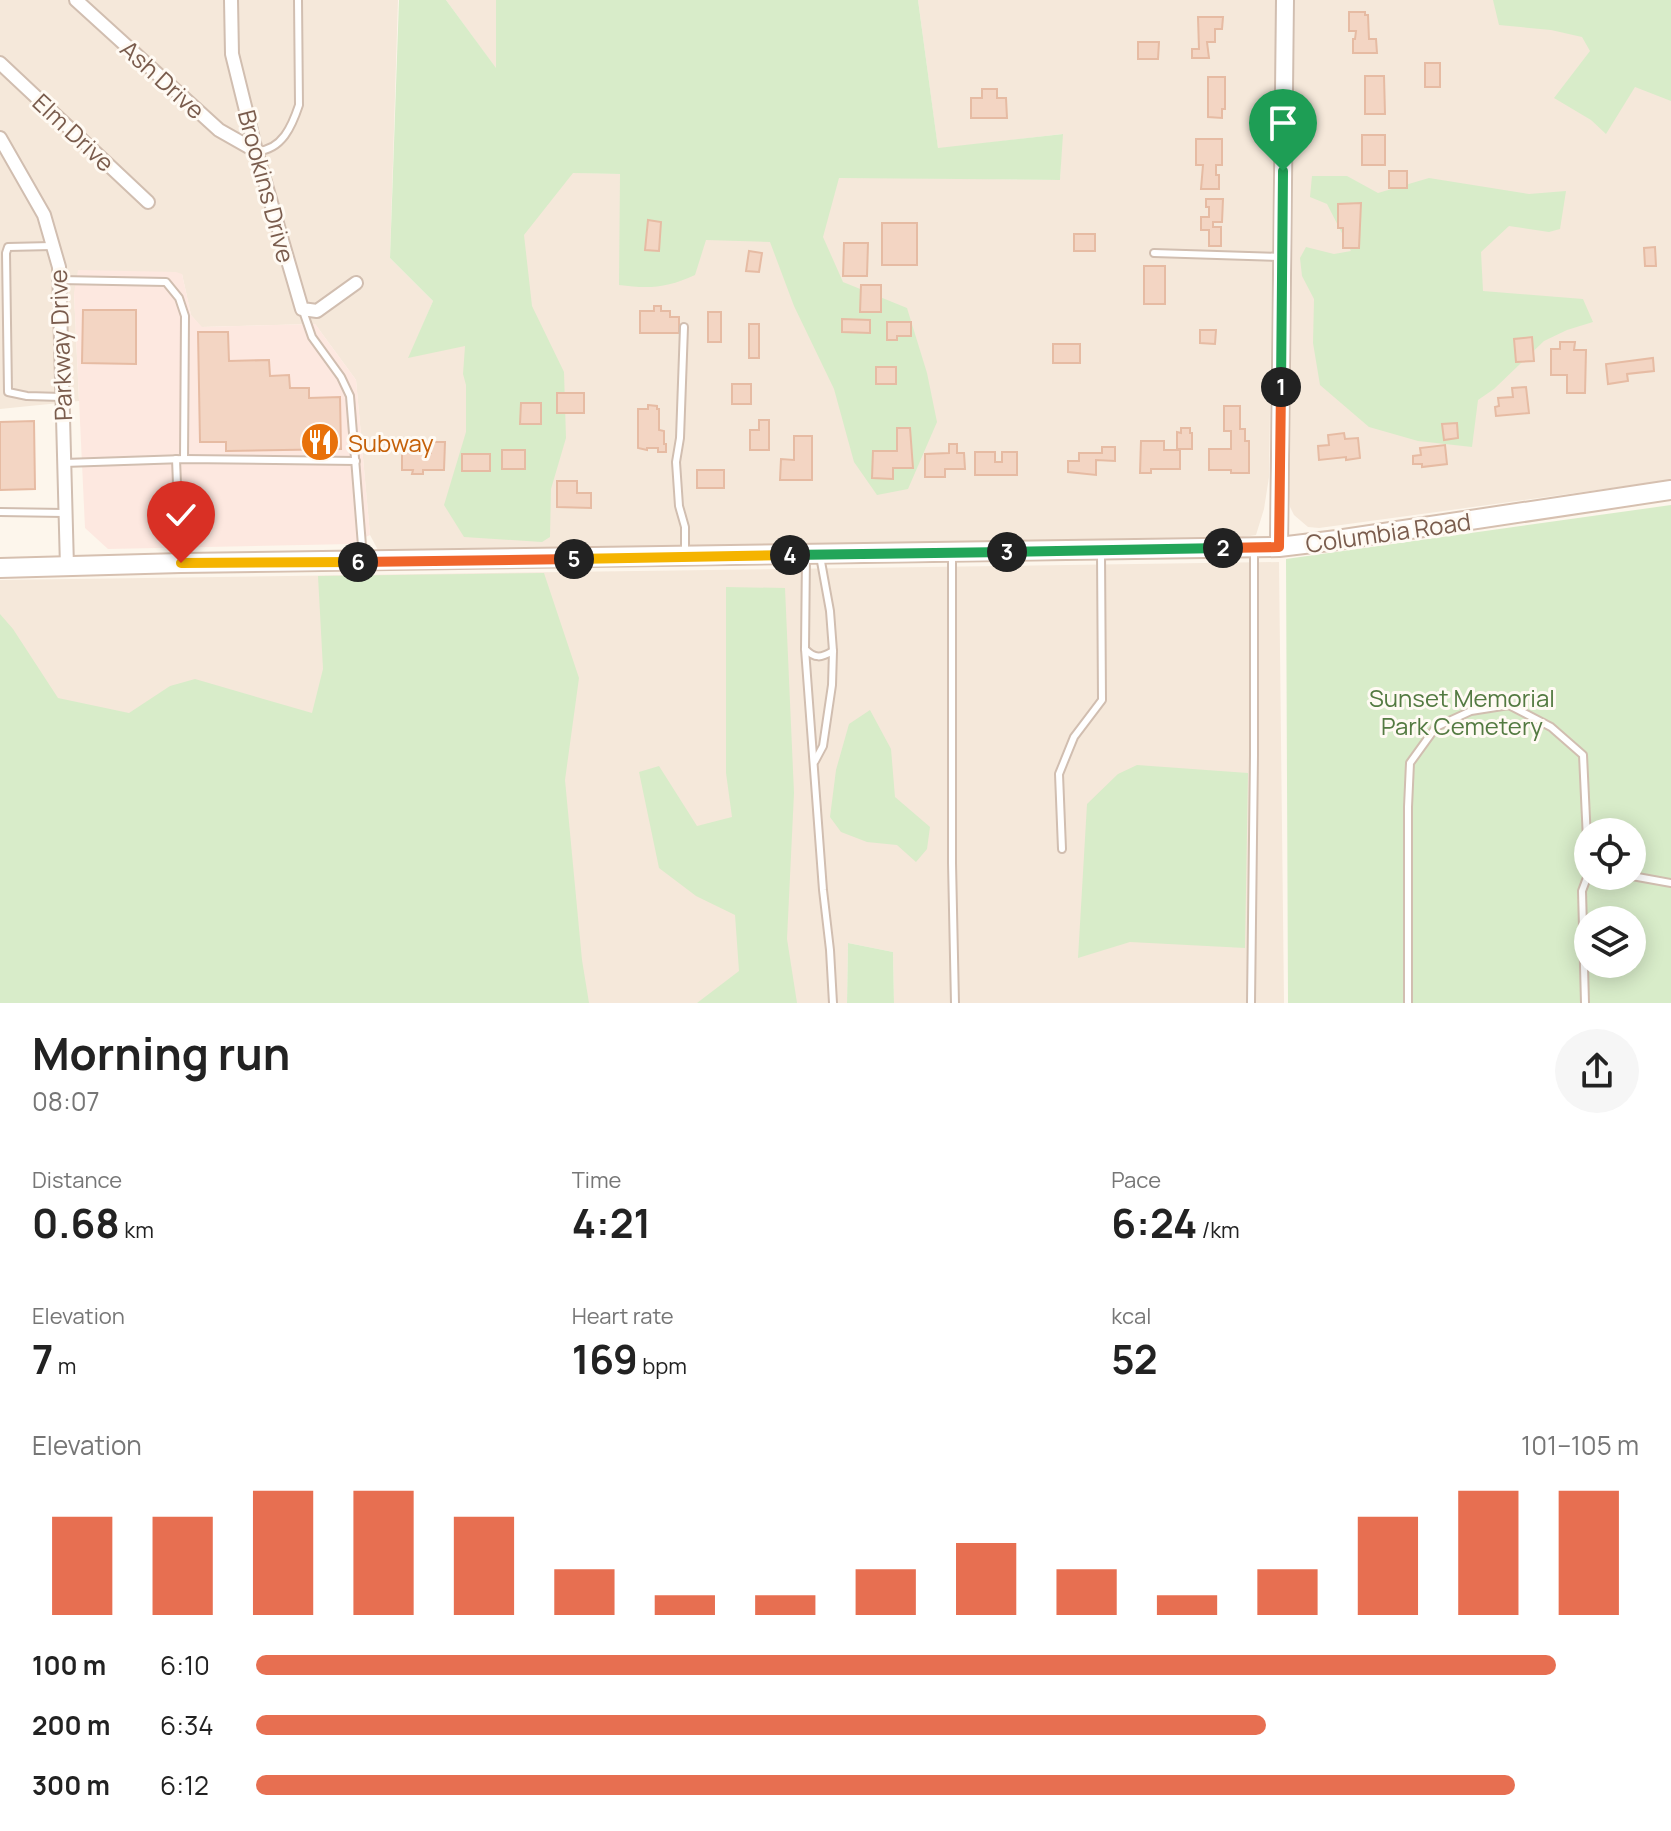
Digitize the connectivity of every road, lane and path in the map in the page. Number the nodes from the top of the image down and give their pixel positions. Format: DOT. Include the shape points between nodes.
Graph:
graph roads {
  1 [pos="76,0"];
  2 [pos="219,0"];
  3 [pos="298,0"];
  4 [pos="1285,0"];
  5 [pos="231,6"];
  6 [pos="0,63"];
  7 [pos="0,138"];
  8 [pos="256,151"];
  9 [pos="148,202"];
  10 [pos="53,246"];
  11 [pos="1154,253"];
  12 [pos="1282,257"];
  13 [pos="59,280"];
  14 [pos="356,283"];
  15 [pos="302,309"];
  16 [pos="684,327"];
  17 [pos="62,397"];
  18 [pos="180,459"];
  19 [pos="356,461"];
  20 [pos="64,463"];
  21 [pos="1671,490"];
  22 [pos="0,512"];
  23 [pos="65,513"];
  24 [pos="1279,547"];
  25 [pos="1254,548"];
  26 [pos="1101,550"];
  27 [pos="952,553"];
  28 [pos="812,555"];
  29 [pos="685,557"];
  30 [pos="364,561"];
  31 [pos="181,563"];
  32 [pos="67,567"];
  33 [pos="0,568"];
  34 [pos="805,649"];
  35 [pos="833,651"];
  36 [pos="813,764"];
  37 [pos="1586,818"];
  38 [pos="1062,849"];
  39 [pos="1646,879"];
  40 [pos="1671,883"];
  41 [pos="1582,890"];
  42 [pos="833,1003"];
  43 [pos="955,1003"];
  44 [pos="1251,1003"];
  45 [pos="1408,1003"];
  46 [pos="1585,1003"];
  1 -- 8 [label="street, Ash Drive" via="219,130"];
  2 -- 5 [label="street"];
  3 -- 8 [label="lane" via="299,105 281,141"];
  4 -- 12 [label="street"];
  5 -- 8 [label="street, Brookins Drive" via="232,54"];
  6 -- 9 [label="street, Elm Drive"];
  7 -- 10 [label="street, Parkway Drive" via="44,215"];
  8 -- 15 [label="street, Brookins Drive"];
  10 -- 13 [label="street, Parkway Drive"];
  10 -- 17 [label="lane" via="8,247 6,253 8,392"];
  11 -- 12 [label="lane"];
  12 -- 24 [label="street"];
  13 -- 17 [label="street, Parkway Drive"];
  13 -- 18 [label="lane" via="166,282 179,298 185,316"];
  14 -- 15 [label="street" via="317,311"];
  15 -- 19 [label="lane" via="312,337 350,396"];
  16 -- 29 [label="lane" via="676,462"];
  17 -- 20 [label="street, Parkway Drive"];
  18 -- 19 [label="lane"];
  18 -- 20 [label="lane"];
  18 -- 31 [label="lane"];
  19 -- 30 [label="lane"];
  20 -- 23 [label="street, Parkway Drive"];
  21 -- 24 [label="main road, Columbia Road"];
  22 -- 23 [label="lane"];
  23 -- 32 [label="street, Parkway Drive"];
  24 -- 25 [label="main road, Columbia Road"];
  25 -- 26 [label="main road, Columbia Road"];
  25 -- 44 [label="lane"];
  26 -- 27 [label="main road, Columbia Road"];
  26 -- 38 [label="lane" via="1102,700 1074,737 1059,774"];
  27 -- 28 [label="main road, Columbia Road"];
  27 -- 43 [label="lane"];
  28 -- 29 [label="main road, Columbia Road"];
  28 -- 34 [label="lane"];
  28 -- 35 [label="lane" via="830,611"];
  29 -- 30 [label="main road, Columbia Road"];
  30 -- 31 [label="main road, Columbia Road"];
  31 -- 32 [label="main road, Columbia Road"];
  32 -- 33 [label="main road, Columbia Road"];
  34 -- 35 [label="lane" via="822,658"];
  34 -- 36 [label="lane"];
  35 -- 36 [label="lane" via="823,746"];
  36 -- 42 [label="lane"];
  37 -- 45 [label="lane" via="1583,755 1551,727 1509,705 1471,711 1436,727 1410,763"];
  39 -- 40 [label="lane"];
  41 -- 46 [label="lane"];
}
